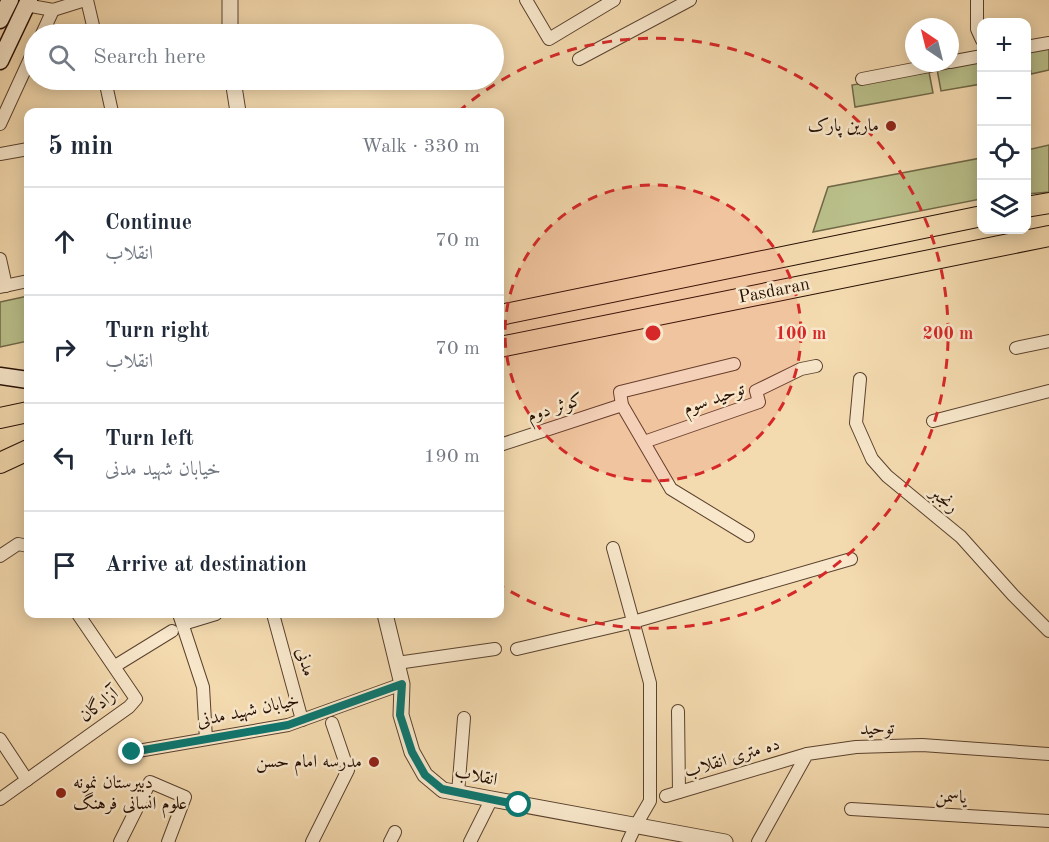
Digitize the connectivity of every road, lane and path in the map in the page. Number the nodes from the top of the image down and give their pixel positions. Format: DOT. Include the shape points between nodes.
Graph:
graph roads {
  1 [pos="86,0"];
  2 [pos="230,0"];
  3 [pos="526,0"];
  4 [pos="614,0"];
  5 [pos="690,0"];
  6 [pos="977,0"];
  7 [pos="22,2"];
  8 [pos="53,10"];
  9 [pos="978,18"];
  10 [pos="0,20"];
  11 [pos="47,24"];
  12 [pos="92,24"];
  13 [pos="230,24"];
  14 [pos="1049,43"];
  15 [pos="1031,46"];
  16 [pos="977,57"];
  17 [pos="579,60"];
  18 [pos="959,60"];
  19 [pos="0,61"];
  20 [pos="905,71"];
  21 [pos="24,72"];
  22 [pos="862,79"];
  23 [pos="107,90"];
  24 [pos="234,90"];
  25 [pos="111,108"];
  26 [pos="237,108"];
  27 [pos="0,124"];
  28 [pos="24,150"];
  29 [pos="0,154"];
  30 [pos="1049,202"];
  31 [pos="1031,206"];
  32 [pos="977,217"];
  33 [pos="1049,236"];
  34 [pos="0,260"];
  35 [pos="24,282"];
  36 [pos="3,286"];
  37 [pos="504,314"];
  38 [pos="1049,341"];
  39 [pos="504,346"];
  40 [pos="1016,348"];
  41 [pos="734,364"];
  42 [pos="816,366"];
  43 [pos="0,376"];
  44 [pos="24,379"];
  45 [pos="860,379"];
  46 [pos="1049,391"];
  47 [pos="622,405"];
  48 [pos="24,413"];
  49 [pos="0,418"];
  50 [pos="933,421"];
  51 [pos="644,442"];
  52 [pos="24,445"];
  53 [pos="504,445"];
  54 [pos="0,450"];
  55 [pos="24,452"];
  56 [pos="0,463"];
  57 [pos="748,536"];
  58 [pos="24,545"];
  59 [pos="613,548"];
  60 [pos="0,556"];
  61 [pos="851,559"];
  62 [pos="81,618"];
  63 [pos="199,618"];
  64 [pos="274,618"];
  65 [pos="386,618"];
  66 [pos="633,622"];
  67 [pos="178,623"];
  68 [pos="1049,630"];
  69 [pos="495,649"];
  70 [pos="517,649"];
  71 [pos="397,663"];
  72 [pos="115,666"];
  73 [pos="402,684"];
  74 [pos="678,711"];
  75 [pos="464,718"];
  76 [pos="302,720"];
  77 [pos="332,723"];
  78 [pos="0,739"];
  79 [pos="207,739"];
  80 [pos="132,752"];
  81 [pos="807,754"];
  82 [pos="1049,754"];
  83 [pos="27,780"];
  84 [pos="679,792"];
  85 [pos="458,793"];
  86 [pos="666,796"];
  87 [pos="0,799"];
  88 [pos="491,800"];
  89 [pos="851,809"];
  90 [pos="1049,821"];
  91 [pos="636,825"];
  92 [pos="705,840"];
  93 [pos="120,842"];
  94 [pos="168,842"];
  95 [pos="312,842"];
  96 [pos="470,842"];
  97 [pos="628,842"];
  98 [pos="726,842"];
  99 [pos="758,842"];
  1 -- 8 [label="street"];
  1 -- 12 [label="street"];
  2 -- 13 [label="street"];
  3 -- 4 [label="street" via="549,39"];
  5 -- 17 [label="street"];
  6 -- 9 [label="street"];
  7 -- 8 [label="street"];
  7 -- 10 [label="main road"];
  7 -- 19 [label="main road"];
  8 -- 11 [label="street"];
  14 -- 15 [label="street"];
  16 -- 18 [label="street"];
  20 -- 22 [label="street"];
  21 -- 27 [label="street"];
  23 -- 25 [label="street"];
  24 -- 26 [label="street"];
  28 -- 29 [label="street"];
  30 -- 31 [label="highway"];
  32 -- 37 [label="highway, Pasdaran"];
  33 -- 39 [label="highway, Pasdaran"];
  34 -- 36 [label="street"];
  35 -- 36 [label="street"];
  38 -- 40 [label="street"];
  41 -- 47 [label="street" via="620,392"];
  42 -- 51 [label="street, توحید سوم" via="756,391 759,402"];
  43 -- 44 [label="main road"];
  45 -- 68 [label="street, رنجبر" via="856,423 872,459 961,537"];
  46 -- 50 [label="street"];
  47 -- 51 [label="street"];
  47 -- 53 [label="street, کوثر دوم"];
  48 -- 49 [label="highway"];
  51 -- 57 [label="street" via="671,489"];
  52 -- 54 [label="highway"];
  55 -- 56 [label="highway"];
  58 -- 60 [label="street" via="18,543"];
  59 -- 66 [label="street"];
  61 -- 66 [label="street"];
  62 -- 72 [label="street, آزادگان"];
  63 -- 67 [label="street"];
  64 -- 76 [label="street, مدنی"];
  65 -- 71 [label="street, انقلاب"];
  66 -- 70 [label="street"];
  66 -- 91 [label="street" via="650,682 650,801"];
  67 -- 72 [label="street"];
  67 -- 79 [label="street" via="203,687"];
  69 -- 71 [label="street"];
  71 -- 73 [label="street, انقلاب"];
  72 -- 83 [label="street, آزادگان" via="136,699"];
  73 -- 76 [label="street, خیابان شهید مدنی"];
  73 -- 85 [label="street, انقلاب" via="400,715 412,752 425,775 442,789"];
  74 -- 84 [label="street"];
  75 -- 85 [label="street"];
  76 -- 79 [label="street, خیابان شهید مدنی"];
  77 -- 95 [label="street" via="348,770"];
  78 -- 83 [label="street"];
  79 -- 80 [label="street, خیابان شهید مدنی"];
  81 -- 82 [label="street, توحید" via="856,747 922,745"];
  81 -- 84 [label="street, ده متری انقلاب"];
  81 -- 99 [label="street"];
  83 -- 87 [label="street, آزادگان"];
  84 -- 86 [label="street, ده متری انقلاب"];
  85 -- 88 [label="street, انقلاب"];
  88 -- 91 [label="street, انقلاب"];
  88 -- 96 [label="street"];
  89 -- 90 [label="street, یاسمن"];
  91 -- 92 [label="street, انقلاب"];
  91 -- 97 [label="street"];
  92 -- 98 [label="street, انقلاب"];
  93 -- 94 [label="street" via="150,782 185,797"];
}
